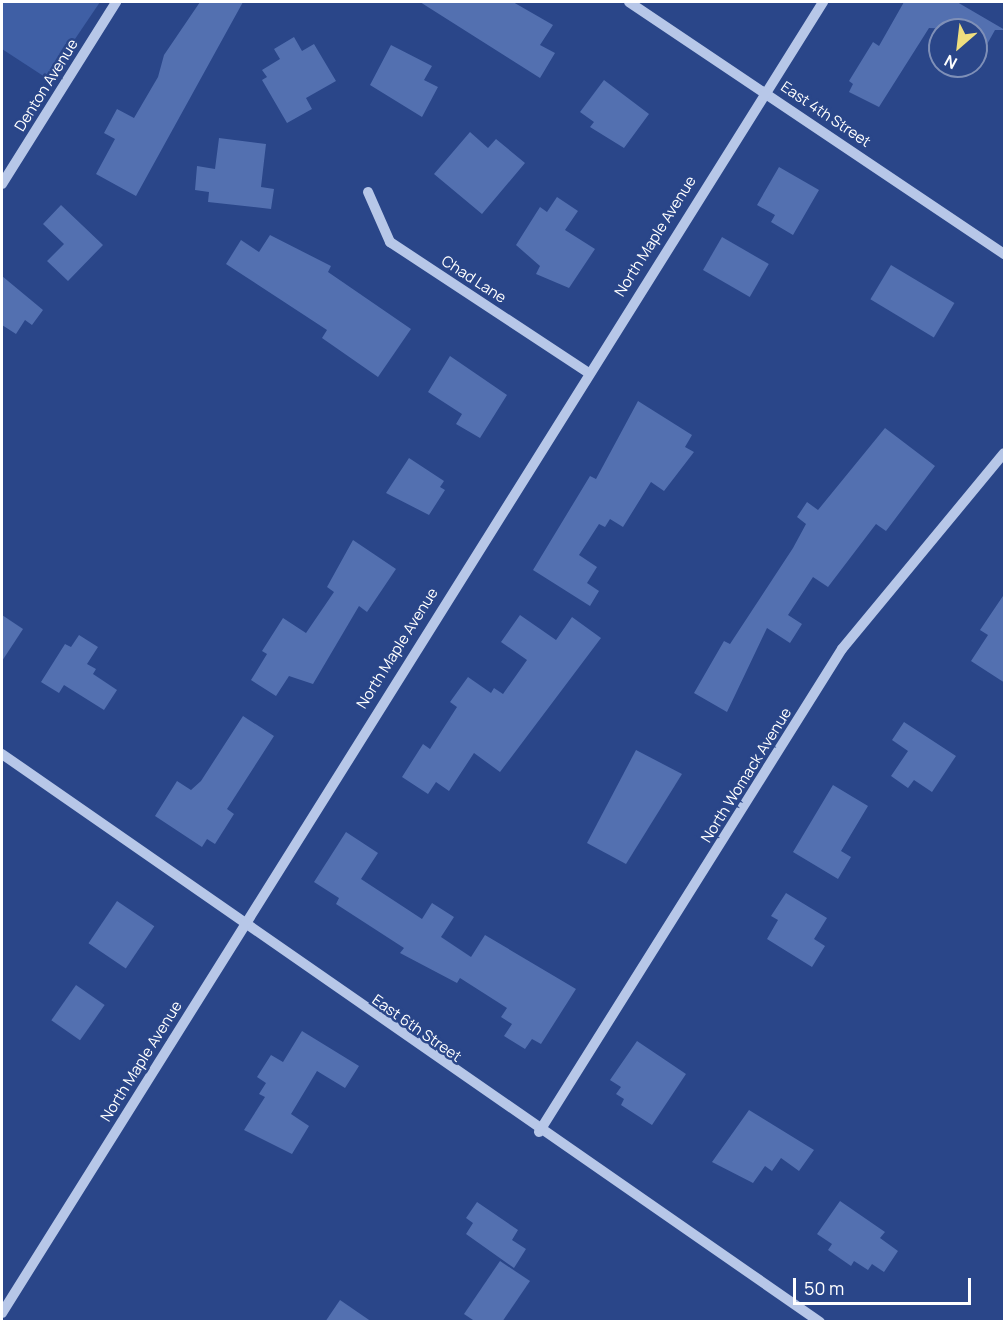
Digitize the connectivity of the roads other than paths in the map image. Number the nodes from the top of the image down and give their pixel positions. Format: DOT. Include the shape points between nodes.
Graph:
graph roads {
  1 [pos="116,2"];
  2 [pos="629,2"];
  3 [pos="823,2"];
  4 [pos="764,90"];
  5 [pos="2,184"];
  6 [pos="368,192"];
  7 [pos="1005,254"];
  8 [pos="587,372"];
  9 [pos="1005,453"];
  10 [pos="2,754"];
  11 [pos="243,925"];
  12 [pos="539,1132"];
  13 [pos="2,1313"];
  14 [pos="820,1322"];
  1 -- 5 [label="street, Denton Avenue"];
  2 -- 4 [label="street, East 4th Street"];
  3 -- 4 [label="street, North Maple Avenue"];
  4 -- 7 [label="street, East 4th Street"];
  4 -- 8 [label="street, North Maple Avenue"];
  6 -- 8 [label="street, Chad Lane" via="390,242"];
  8 -- 11 [label="street, North Maple Avenue"];
  9 -- 12 [label="street, North Womack Avenue" via="842,649"];
  10 -- 11 [label="street, East 6th Street"];
  11 -- 12 [label="street, East 6th Street"];
  11 -- 13 [label="street, North Maple Avenue"];
  12 -- 14 [label="street, East 6th Street"];
}
